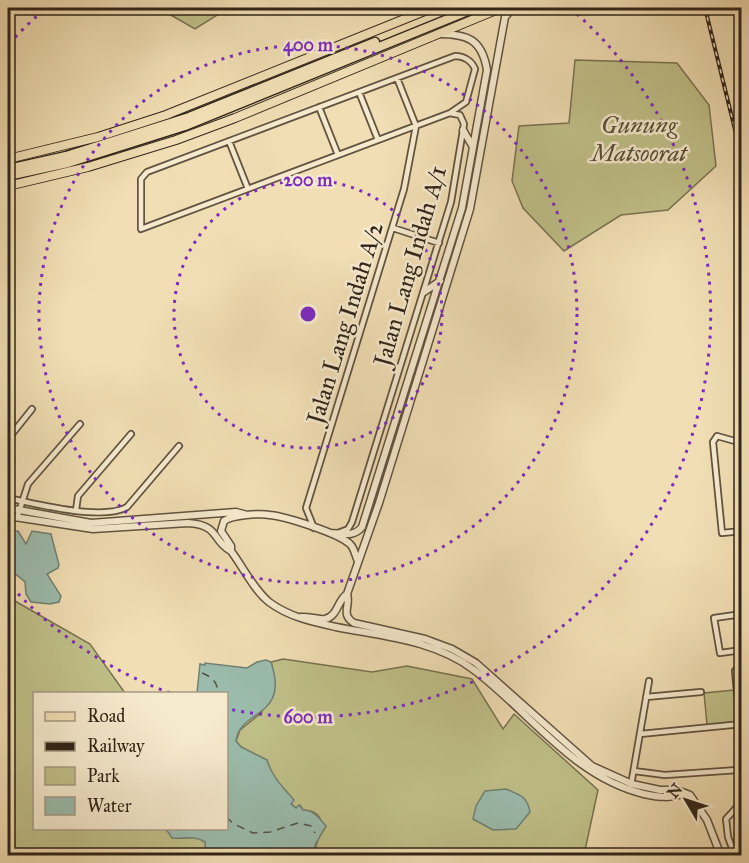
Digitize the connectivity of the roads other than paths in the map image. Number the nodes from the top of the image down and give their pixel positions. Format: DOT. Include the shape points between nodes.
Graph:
graph roads {
  1 [pos="432,8"];
  2 [pos="461,8"];
  3 [pos="475,8"];
  4 [pos="501,8"];
  5 [pos="513,8"];
  6 [pos="436,34"];
  7 [pos="397,78"];
  8 [pos="359,92"];
  9 [pos="319,107"];
  10 [pos="450,113"];
  11 [pos="416,126"];
  12 [pos="463,130"];
  13 [pos="378,140"];
  14 [pos="229,141"];
  15 [pos="473,148"];
  16 [pos="338,155"];
  17 [pos="8,159"];
  18 [pos="8,169"];
  19 [pos="8,176"];
  20 [pos="8,186"];
  21 [pos="248,189"];
  22 [pos="393,228"];
  23 [pos="439,243"];
  24 [pos="440,281"];
  25 [pos="424,292"];
  26 [pos="32,409"];
  27 [pos="80,424"];
  28 [pos="131,434"];
  29 [pos="8,439"];
  30 [pos="741,443"];
  31 [pos="179,446"];
  32 [pos="8,498"];
  33 [pos="22,501"];
  34 [pos="8,508"];
  35 [pos="19,510"];
  36 [pos="76,510"];
  37 [pos="247,515"];
  38 [pos="8,516"];
  39 [pos="17,518"];
  40 [pos="314,528"];
  41 [pos="741,531"];
  42 [pos="330,533"];
  43 [pos="338,533"];
  44 [pos="231,551"];
  45 [pos="358,561"];
  46 [pos="347,594"];
  47 [pos="741,614"];
  48 [pos="301,617"];
  49 [pos="741,650"];
  50 [pos="735,671"];
  51 [pos="649,681"];
  52 [pos="739,688"];
  53 [pos="701,692"];
  54 [pos="646,697"];
  55 [pos="740,724"];
  56 [pos="640,734"];
  57 [pos="741,751"];
  58 [pos="741,767"];
  59 [pos="634,771"];
  60 [pos="631,788"];
  61 [pos="741,806"];
  62 [pos="741,848"];
  63 [pos="733,849"];
  64 [pos="721,855"];
  65 [pos="735,855"];
  1 -- 17 [label="main road" via="166,115"];
  2 -- 18 [label="highway" via="189,117 66,156"];
  3 -- 19 [label="highway" via="185,126 69,163"];
  4 -- 6 [label="main road"];
  5 -- 45 [label="street" via="506,17 468,217 380,503"];
  6 -- 15 [label="street, Jalan Lang Indah A/1" via="469,38 478,45 484,60 487,70"];
  6 -- 20 [label="main road" via="176,140"];
  7 -- 8 [label="street"];
  7 -- 10 [label="street" via="455,56 466,58 475,69 468,99"];
  7 -- 11 [label="street"];
  8 -- 9 [label="street"];
  8 -- 13 [label="street"];
  9 -- 14 [label="street"];
  9 -- 16 [label="street"];
  10 -- 11 [label="street"];
  10 -- 12 [label="street" via="462,118"];
  11 -- 13 [label="street"];
  11 -- 22 [label="street, Jalan Lang Indah A/2"];
  12 -- 15 [label="street"];
  12 -- 23 [label="street, Jalan Lang Indah A/1" via="451,202"];
  13 -- 16 [label="street"];
  14 -- 21 [label="street"];
  14 -- 21 [label="street" via="143,175 141,229"];
  15 -- 24 [label="street, Jalan Lang Indah A/1" via="462,208"];
  16 -- 21 [label="street"];
  22 -- 23 [label="street"];
  22 -- 40 [label="street, Jalan Lang Indah A/2" via="306,508"];
  23 -- 25 [label="street, Jalan Lang Indah A/1"];
  24 -- 25 [label="street"];
  24 -- 43 [label="street, Jalan Lang Indah A/1" via="362,527 350,534"];
  25 -- 43 [label="street, Jalan Lang Indah A/1" via="352,522 348,529"];
  26 -- 29 [label="street"];
  27 -- 33 [label="street" via="28,484"];
  28 -- 36 [label="street" via="78,496"];
  30 -- 41 [label="street" via="717,436 713,442 722,533"];
  31 -- 36 [label="street" via="127,507 99,513"];
  32 -- 33 [label="street"];
  33 -- 35 [label="street"];
  33 -- 36 [label="street"];
  34 -- 35 [label="street"];
  35 -- 37 [label="street" via="91,523 236,512"];
  35 -- 39 [label="street"];
  37 -- 40 [label="street" via="270,514"];
  37 -- 44 [label="street" via="228,518 223,523 221,531"];
  38 -- 39 [label="street"];
  39 -- 44 [label="street" via="93,530 199,524"];
  40 -- 42 [label="street"];
  42 -- 43 [label="street, Jalan Lang Indah A/1"];
  42 -- 45 [label="street" via="350,544"];
  44 -- 48 [label="street" via="265,598 285,612"];
  45 -- 46 [label="street"];
  46 -- 48 [label="street" via="331,616"];
  46 -- 60 [label="street" via="346,614 351,621 431,641 465,656 592,766"];
  47 -- 49 [label="street" via="714,618 720,653"];
  48 -- 60 [label="street" via="420,644 449,655 476,671 589,771 610,783"];
  50 -- 52 [label="street"];
  51 -- 54 [label="street"];
  52 -- 55 [label="street"];
  53 -- 54 [label="street"];
  54 -- 56 [label="street"];
  55 -- 56 [label="street"];
  55 -- 57 [label="street"];
  56 -- 59 [label="street"];
  58 -- 59 [label="street" via="665,775"];
  59 -- 60 [label="street"];
  60 -- 64 [label="street" via="693,797"];
  61 -- 63 [label="street" via="726,819"];
  62 -- 63 [label="street"];
  63 -- 65 [label="street"];
}
